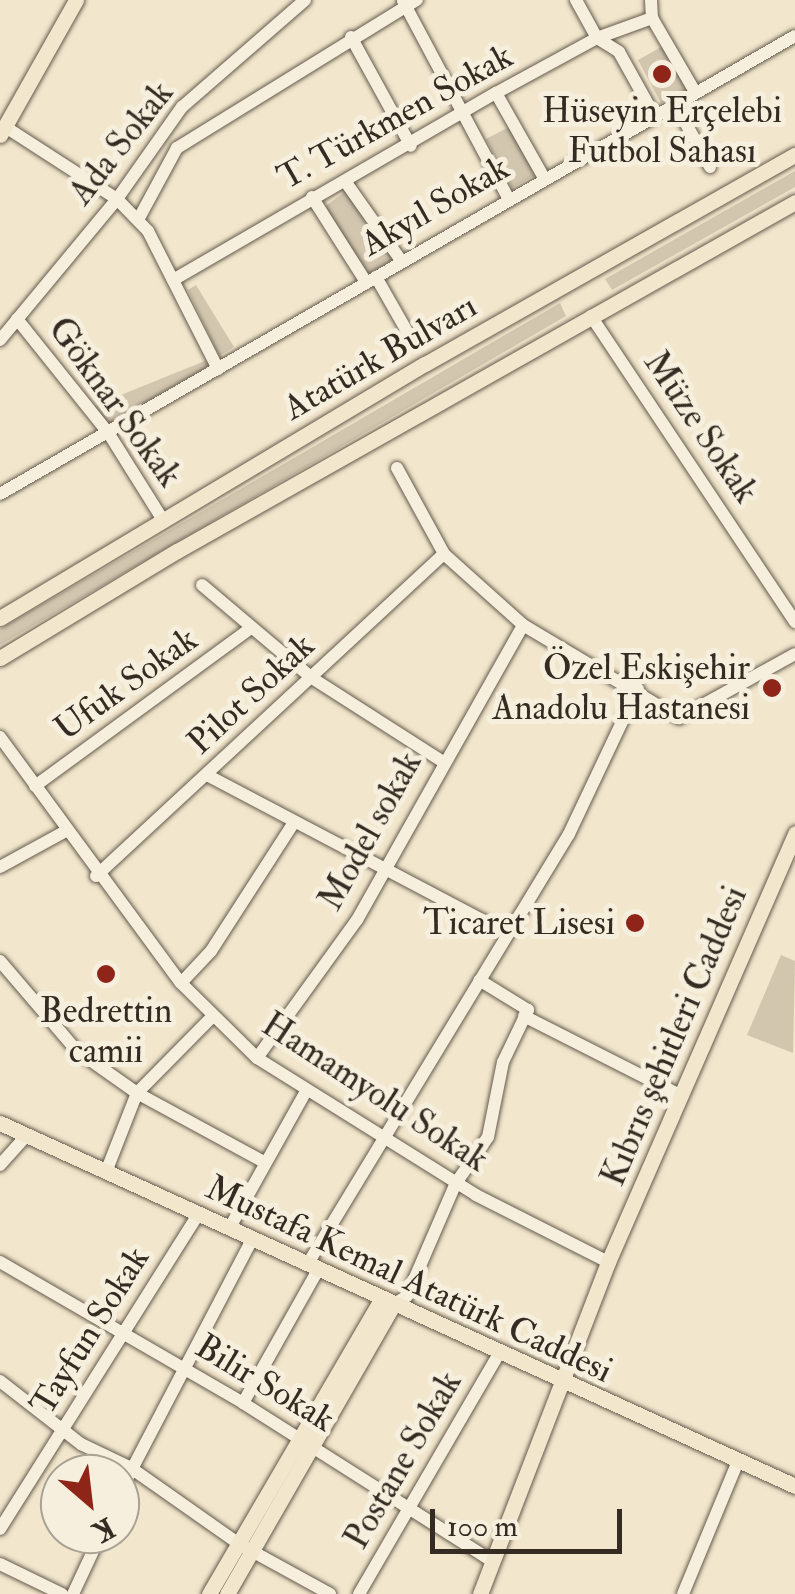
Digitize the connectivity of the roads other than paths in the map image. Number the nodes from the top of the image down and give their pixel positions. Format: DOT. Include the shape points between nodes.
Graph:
graph roads {
  1 [pos="88,0"];
  2 [pos="305,0"];
  3 [pos="576,0"];
  4 [pos="652,0"];
  5 [pos="409,2"];
  6 [pos="72,4"];
  7 [pos="652,18"];
  8 [pos="795,36"];
  9 [pos="351,37"];
  10 [pos="597,38"];
  11 [pos="695,92"];
  12 [pos="496,93"];
  13 [pos="674,104"];
  14 [pos="654,115"];
  15 [pos="464,117"];
  16 [pos="2,130"];
  17 [pos="411,146"];
  18 [pos="795,156"];
  19 [pos="710,167"];
  20 [pos="544,178"];
  21 [pos="345,181"];
  22 [pos="312,197"];
  23 [pos="508,198"];
  24 [pos="117,199"];
  25 [pos="795,202"];
  26 [pos="138,220"];
  27 [pos="400,259"];
  28 [pos="371,279"];
  29 [pos="173,280"];
  30 [pos="591,316"];
  31 [pos="17,319"];
  32 [pos="0,340"];
  33 [pos="412,340"];
  34 [pos="218,369"];
  35 [pos="109,434"];
  36 [pos="396,468"];
  37 [pos="0,494"];
  38 [pos="163,520"];
  39 [pos="444,554"];
  40 [pos="202,585"];
  41 [pos="0,618"];
  42 [pos="795,622"];
  43 [pos="524,625"];
  44 [pos="251,628"];
  45 [pos="795,654"];
  46 [pos="0,658"];
  47 [pos="312,678"];
  48 [pos="638,688"];
  49 [pos="0,737"];
  50 [pos="442,761"];
  51 [pos="207,776"];
  52 [pos="35,786"];
  53 [pos="294,822"];
  54 [pos="66,831"];
  55 [pos="795,834"];
  56 [pos="0,868"];
  57 [pos="385,870"];
  58 [pos="96,876"];
  59 [pos="508,934"];
  60 [pos="0,962"];
  61 [pos="479,980"];
  62 [pos="181,982"];
  63 [pos="524,1016"];
  64 [pos="212,1017"];
  65 [pos="258,1058"];
  66 [pos="306,1091"];
  67 [pos="137,1093"];
  68 [pos="680,1096"];
  69 [pos="0,1123"];
  70 [pos="27,1135"];
  71 [pos="379,1137"];
  72 [pos="264,1162"];
  73 [pos="0,1165"];
  74 [pos="106,1172"];
  75 [pos="456,1183"];
  76 [pos="198,1214"];
  77 [pos="229,1228"];
  78 [pos="252,1240"];
  79 [pos="0,1262"];
  80 [pos="608,1262"];
  81 [pos="312,1267"];
  82 [pos="387,1303"];
  83 [pos="125,1332"];
  84 [pos="498,1355"];
  85 [pos="185,1370"];
  86 [pos="0,1380"];
  87 [pos="562,1384"];
  88 [pos="243,1402"];
  89 [pos="65,1430"];
  90 [pos="307,1444"];
  91 [pos="107,1454"];
  92 [pos="139,1454"];
  93 [pos="738,1461"];
  94 [pos="140,1474"];
  95 [pos="795,1486"];
  96 [pos="411,1510"];
  97 [pos="0,1530"];
  98 [pos="246,1548"];
  99 [pos="91,1554"];
  100 [pos="494,1562"];
  101 [pos="0,1564"];
  102 [pos="62,1594"];
  103 [pos="73,1594"];
  104 [pos="209,1594"];
  105 [pos="227,1594"];
  106 [pos="330,1594"];
  107 [pos="360,1594"];
  108 [pos="480,1594"];
  109 [pos="683,1594"];
  1 -- 6 [label="street"];
  2 -- 24 [label="street, Ada Sokak" via="182,107"];
  3 -- 10 [label="street"];
  4 -- 7 [label="street"];
  5 -- 9 [label="street"];
  5 -- 15 [label="street"];
  6 -- 16 [label="main road"];
  7 -- 10 [label="street, T. Türkmen Sokak"];
  7 -- 11 [label="street"];
  8 -- 11 [label="street, Akyıl Sokak"];
  9 -- 17 [label="street"];
  9 -- 26 [label="street" via="176,148"];
  10 -- 12 [label="street, T. Türkmen Sokak"];
  10 -- 14 [label="street" via="619,52"];
  11 -- 13 [label="street, Akyıl Sokak"];
  12 -- 15 [label="street, T. Türkmen Sokak"];
  12 -- 20 [label="street"];
  13 -- 14 [label="street, Akyıl Sokak"];
  13 -- 19 [label="street"];
  14 -- 20 [label="street, Akyıl Sokak"];
  15 -- 17 [label="street, T. Türkmen Sokak"];
  15 -- 23 [label="street"];
  16 -- 24 [label="street"];
  17 -- 21 [label="street, T. Türkmen Sokak"];
  18 -- 38 [label="main road, Atatürk Bulvarı"];
  20 -- 23 [label="street, Akyıl Sokak"];
  21 -- 22 [label="street, T. Türkmen Sokak"];
  21 -- 27 [label="street"];
  22 -- 28 [label="street"];
  22 -- 29 [label="street, T. Türkmen Sokak"];
  23 -- 27 [label="street, Akyıl Sokak"];
  24 -- 26 [label="street"];
  24 -- 31 [label="street, Ada Sokak"];
  25 -- 30 [label="main road, Atatürk Bulvarı"];
  26 -- 29 [label="street"];
  27 -- 28 [label="street, Akyıl Sokak"];
  28 -- 33 [label="street"];
  28 -- 34 [label="street, Akyıl Sokak"];
  29 -- 34 [label="street"];
  30 -- 42 [label="street, Müze Sokak"];
  30 -- 46 [label="main road, Atatürk Bulvarı"];
  31 -- 32 [label="street, Ada Sokak"];
  31 -- 35 [label="street, Göknar Sokak"];
  34 -- 35 [label="street, Akyıl Sokak"];
  35 -- 37 [label="street, Akyıl Sokak"];
  35 -- 38 [label="street, Göknar Sokak"];
  36 -- 39 [label="street"];
  38 -- 41 [label="main road, Atatürk Bulvarı"];
  39 -- 43 [label="street"];
  39 -- 47 [label="street, Pilot Sokak"];
  40 -- 44 [label="street"];
  43 -- 48 [label="street"];
  43 -- 50 [label="street, Model sokak"];
  44 -- 47 [label="street"];
  44 -- 52 [label="street, Ufuk Sokak"];
  45 -- 48 [label="street" via="679,718"];
  47 -- 50 [label="street"];
  47 -- 51 [label="street, Pilot Sokak"];
  48 -- 59 [label="street" via="569,834"];
  49 -- 52 [label="street, Hamamyolu Sokak"];
  50 -- 57 [label="street, Model sokak"];
  51 -- 53 [label="street"];
  51 -- 58 [label="street, Pilot Sokak"];
  52 -- 54 [label="street, Hamamyolu Sokak"];
  53 -- 57 [label="street"];
  53 -- 62 [label="street" via="211,951"];
  54 -- 56 [label="street"];
  54 -- 58 [label="street, Hamamyolu Sokak"];
  55 -- 68 [label="main road, Kıbrıs şehitleri Caddesi"];
  57 -- 59 [label="street"];
  57 -- 65 [label="street, Model sokak"];
  58 -- 62 [label="street, Hamamyolu Sokak"];
  59 -- 61 [label="street"];
  60 -- 67 [label="street" via="52,1027"];
  61 -- 63 [label="street" via="528,1010"];
  61 -- 71 [label="street"];
  62 -- 64 [label="street, Hamamyolu Sokak"];
  63 -- 68 [label="street"];
  63 -- 75 [label="street" via="503,1062 488,1137"];
  64 -- 65 [label="street, Hamamyolu Sokak"];
  64 -- 67 [label="street"];
  65 -- 66 [label="street, Hamamyolu Sokak"];
  66 -- 71 [label="street, Hamamyolu Sokak"];
  66 -- 72 [label="street"];
  67 -- 72 [label="street"];
  67 -- 74 [label="street"];
  68 -- 80 [label="main road, Kıbrıs şehitleri Caddesi"];
  69 -- 70 [label="main road, Mustafa Kemal Atatürk Caddesi"];
  70 -- 73 [label="street"];
  70 -- 74 [label="main road, Mustafa Kemal Atatürk Caddesi"];
  71 -- 75 [label="street, Hamamyolu Sokak"];
  71 -- 81 [label="street"];
  72 -- 77 [label="street"];
  74 -- 76 [label="main road, Mustafa Kemal Atatürk Caddesi"];
  75 -- 80 [label="street, Hamamyolu Sokak"];
  75 -- 82 [label="street" via="407,1296"];
  76 -- 77 [label="main road, Mustafa Kemal Atatürk Caddesi"];
  76 -- 83 [label="street, Tayfun Sokak"];
  77 -- 78 [label="main road, Mustafa Kemal Atatürk Caddesi"];
  78 -- 81 [label="main road, Mustafa Kemal Atatürk Caddesi"];
  78 -- 85 [label="street"];
  79 -- 83 [label="street, Bilir Sokak"];
  80 -- 87 [label="main road"];
  81 -- 82 [label="main road, Mustafa Kemal Atatürk Caddesi"];
  81 -- 88 [label="street"];
  82 -- 84 [label="main road, Mustafa Kemal Atatürk Caddesi"];
  82 -- 90 [label="main road"];
  83 -- 85 [label="street, Bilir Sokak"];
  83 -- 89 [label="street, Tayfun Sokak"];
  84 -- 87 [label="main road, Mustafa Kemal Atatürk Caddesi"];
  84 -- 96 [label="street, Postane Sokak"];
  85 -- 88 [label="street, Bilir Sokak"];
  85 -- 92 [label="street"];
  86 -- 89 [label="street"];
  87 -- 93 [label="main road, Mustafa Kemal Atatürk Caddesi"];
  87 -- 100 [label="main road"];
  88 -- 90 [label="street, Bilir Sokak"];
  89 -- 91 [label="street"];
  89 -- 97 [label="street, Tayfun Sokak"];
  90 -- 96 [label="street, Bilir Sokak"];
  90 -- 98 [label="main road"];
  93 -- 95 [label="main road, Mustafa Kemal Atatürk Caddesi"];
  93 -- 109 [label="street"];
  94 -- 98 [label="street"];
  96 -- 100 [label="street, Bilir Sokak"];
  96 -- 107 [label="street, Postane Sokak"];
  98 -- 104 [label="main road"];
  98 -- 105 [label="main road"];
  98 -- 106 [label="street"];
  99 -- 103 [label="street"];
  100 -- 108 [label="main road"];
  101 -- 102 [label="street"];
}
